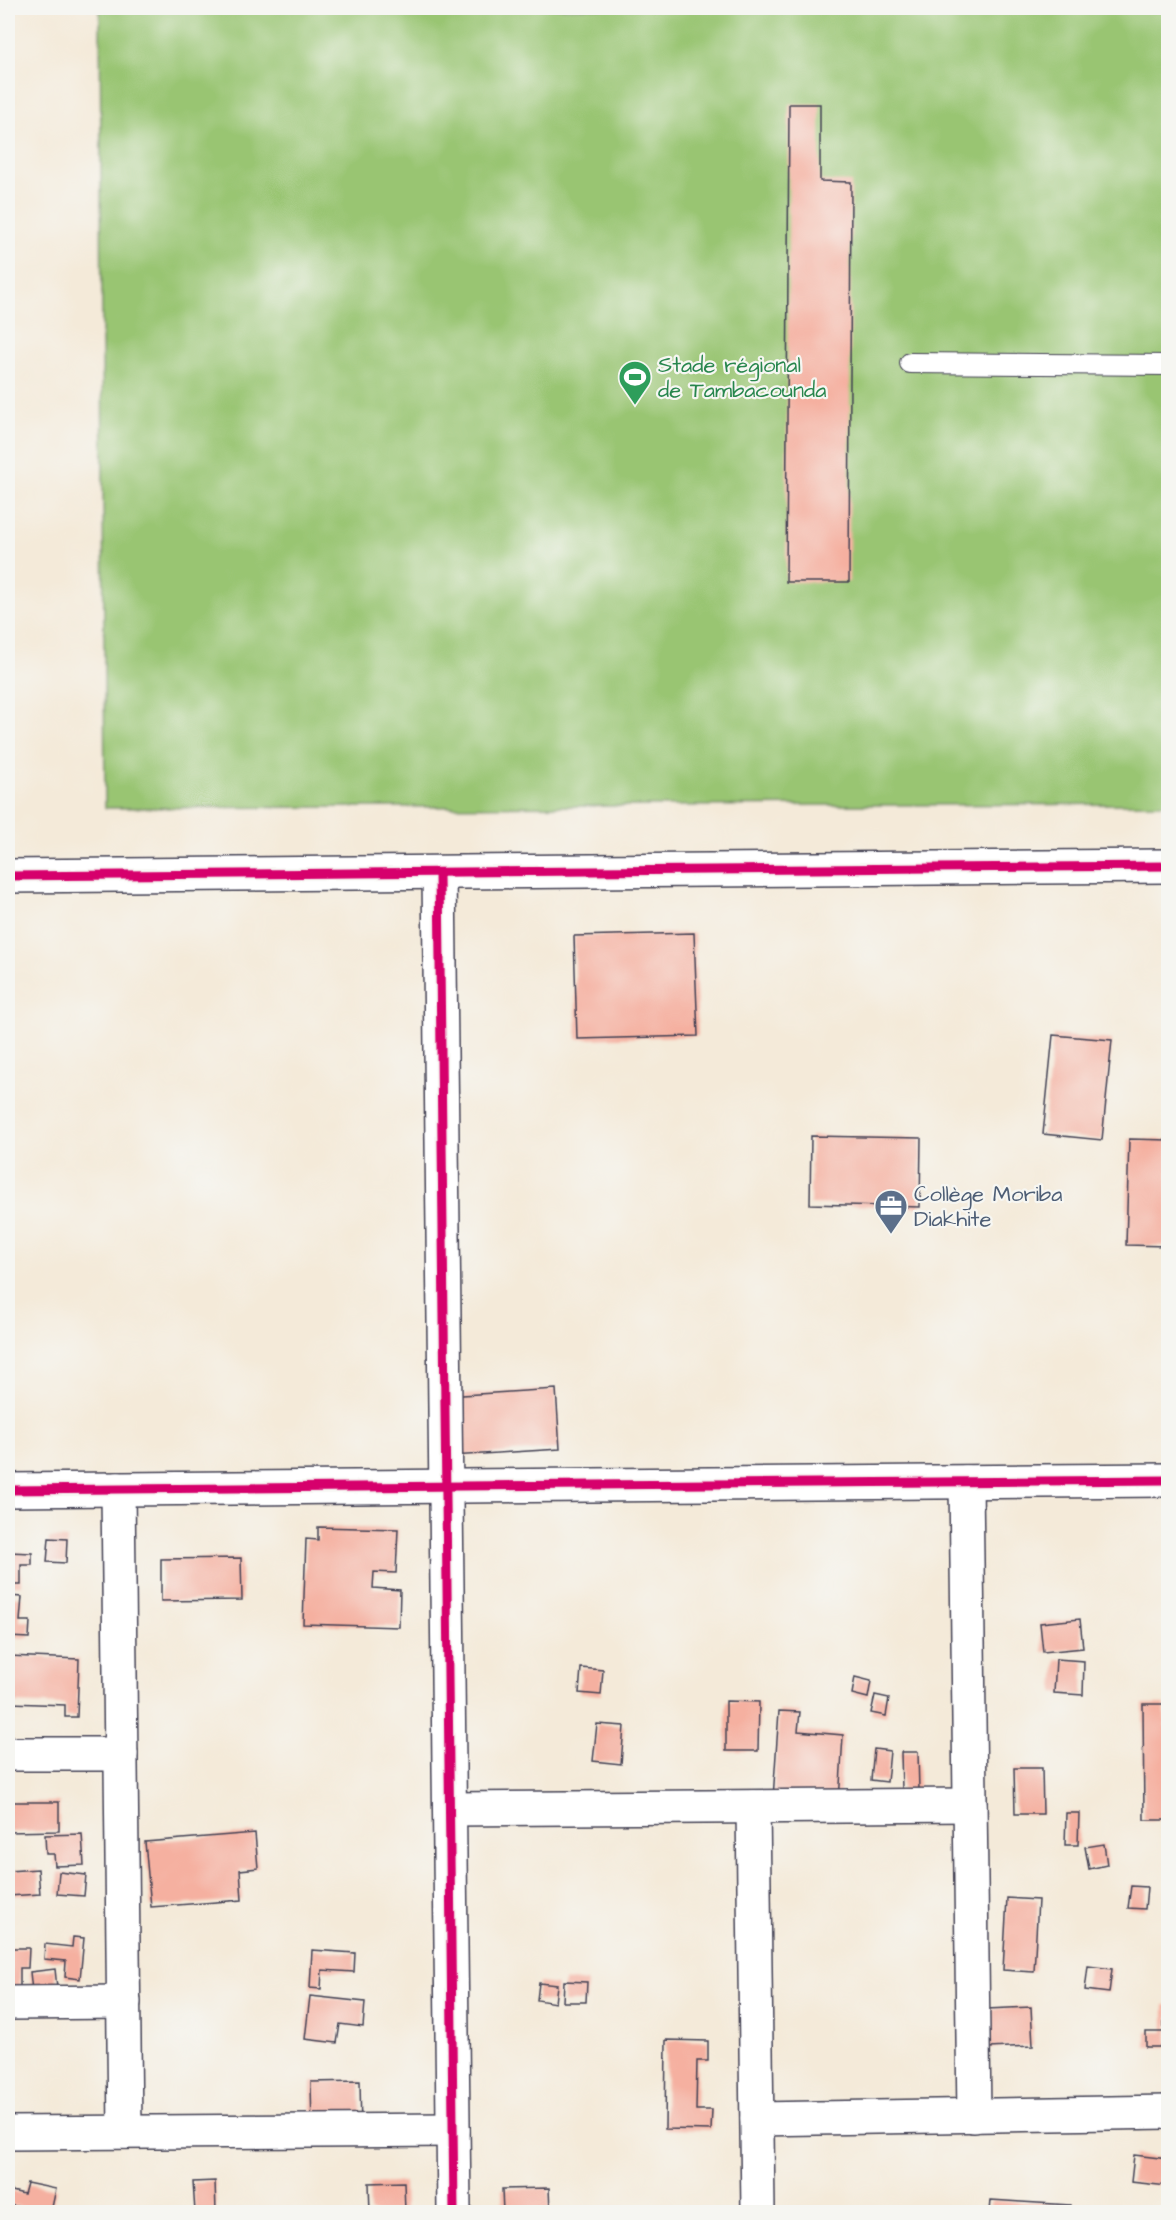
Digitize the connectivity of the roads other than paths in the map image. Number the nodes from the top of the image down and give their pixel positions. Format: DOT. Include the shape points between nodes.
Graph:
graph roads {
  1 [pos="910,363"];
  2 [pos="1168,365"];
  3 [pos="1168,867"];
  4 [pos="439,873"];
  5 [pos="8,876"];
  6 [pos="1168,1480"];
  7 [pos="966,1482"];
  8 [pos="446,1486"];
  9 [pos="118,1489"];
  10 [pos="8,1490"];
  11 [pos="8,1754"];
  12 [pos="121,1754"];
  13 [pos="970,1805"];
  14 [pos="753,1807"];
  15 [pos="450,1809"];
  16 [pos="124,2002"];
  17 [pos="8,2003"];
  18 [pos="1168,2112"];
  19 [pos="974,2116"];
  20 [pos="757,2119"];
  21 [pos="453,2130"];
  22 [pos="125,2132"];
  23 [pos="8,2133"];
  24 [pos="454,2212"];
  25 [pos="758,2212"];
  1 -- 2 [label="lane"];
  3 -- 4 [label="street"];
  4 -- 5 [label="street"];
  4 -- 8 [label="street"];
  6 -- 7 [label="street"];
  7 -- 8 [label="street"];
  7 -- 13 [label="street"];
  8 -- 9 [label="street"];
  8 -- 15 [label="street"];
  9 -- 10 [label="street"];
  9 -- 12 [label="street"];
  11 -- 12 [label="street"];
  12 -- 16 [label="street"];
  13 -- 14 [label="street"];
  13 -- 19 [label="street"];
  14 -- 15 [label="street"];
  14 -- 20 [label="street"];
  15 -- 21 [label="street"];
  16 -- 17 [label="street"];
  16 -- 22 [label="street"];
  18 -- 19 [label="street"];
  19 -- 20 [label="street"];
  20 -- 25 [label="street"];
  21 -- 22 [label="street"];
  21 -- 24 [label="street"];
  22 -- 23 [label="street"];
}
